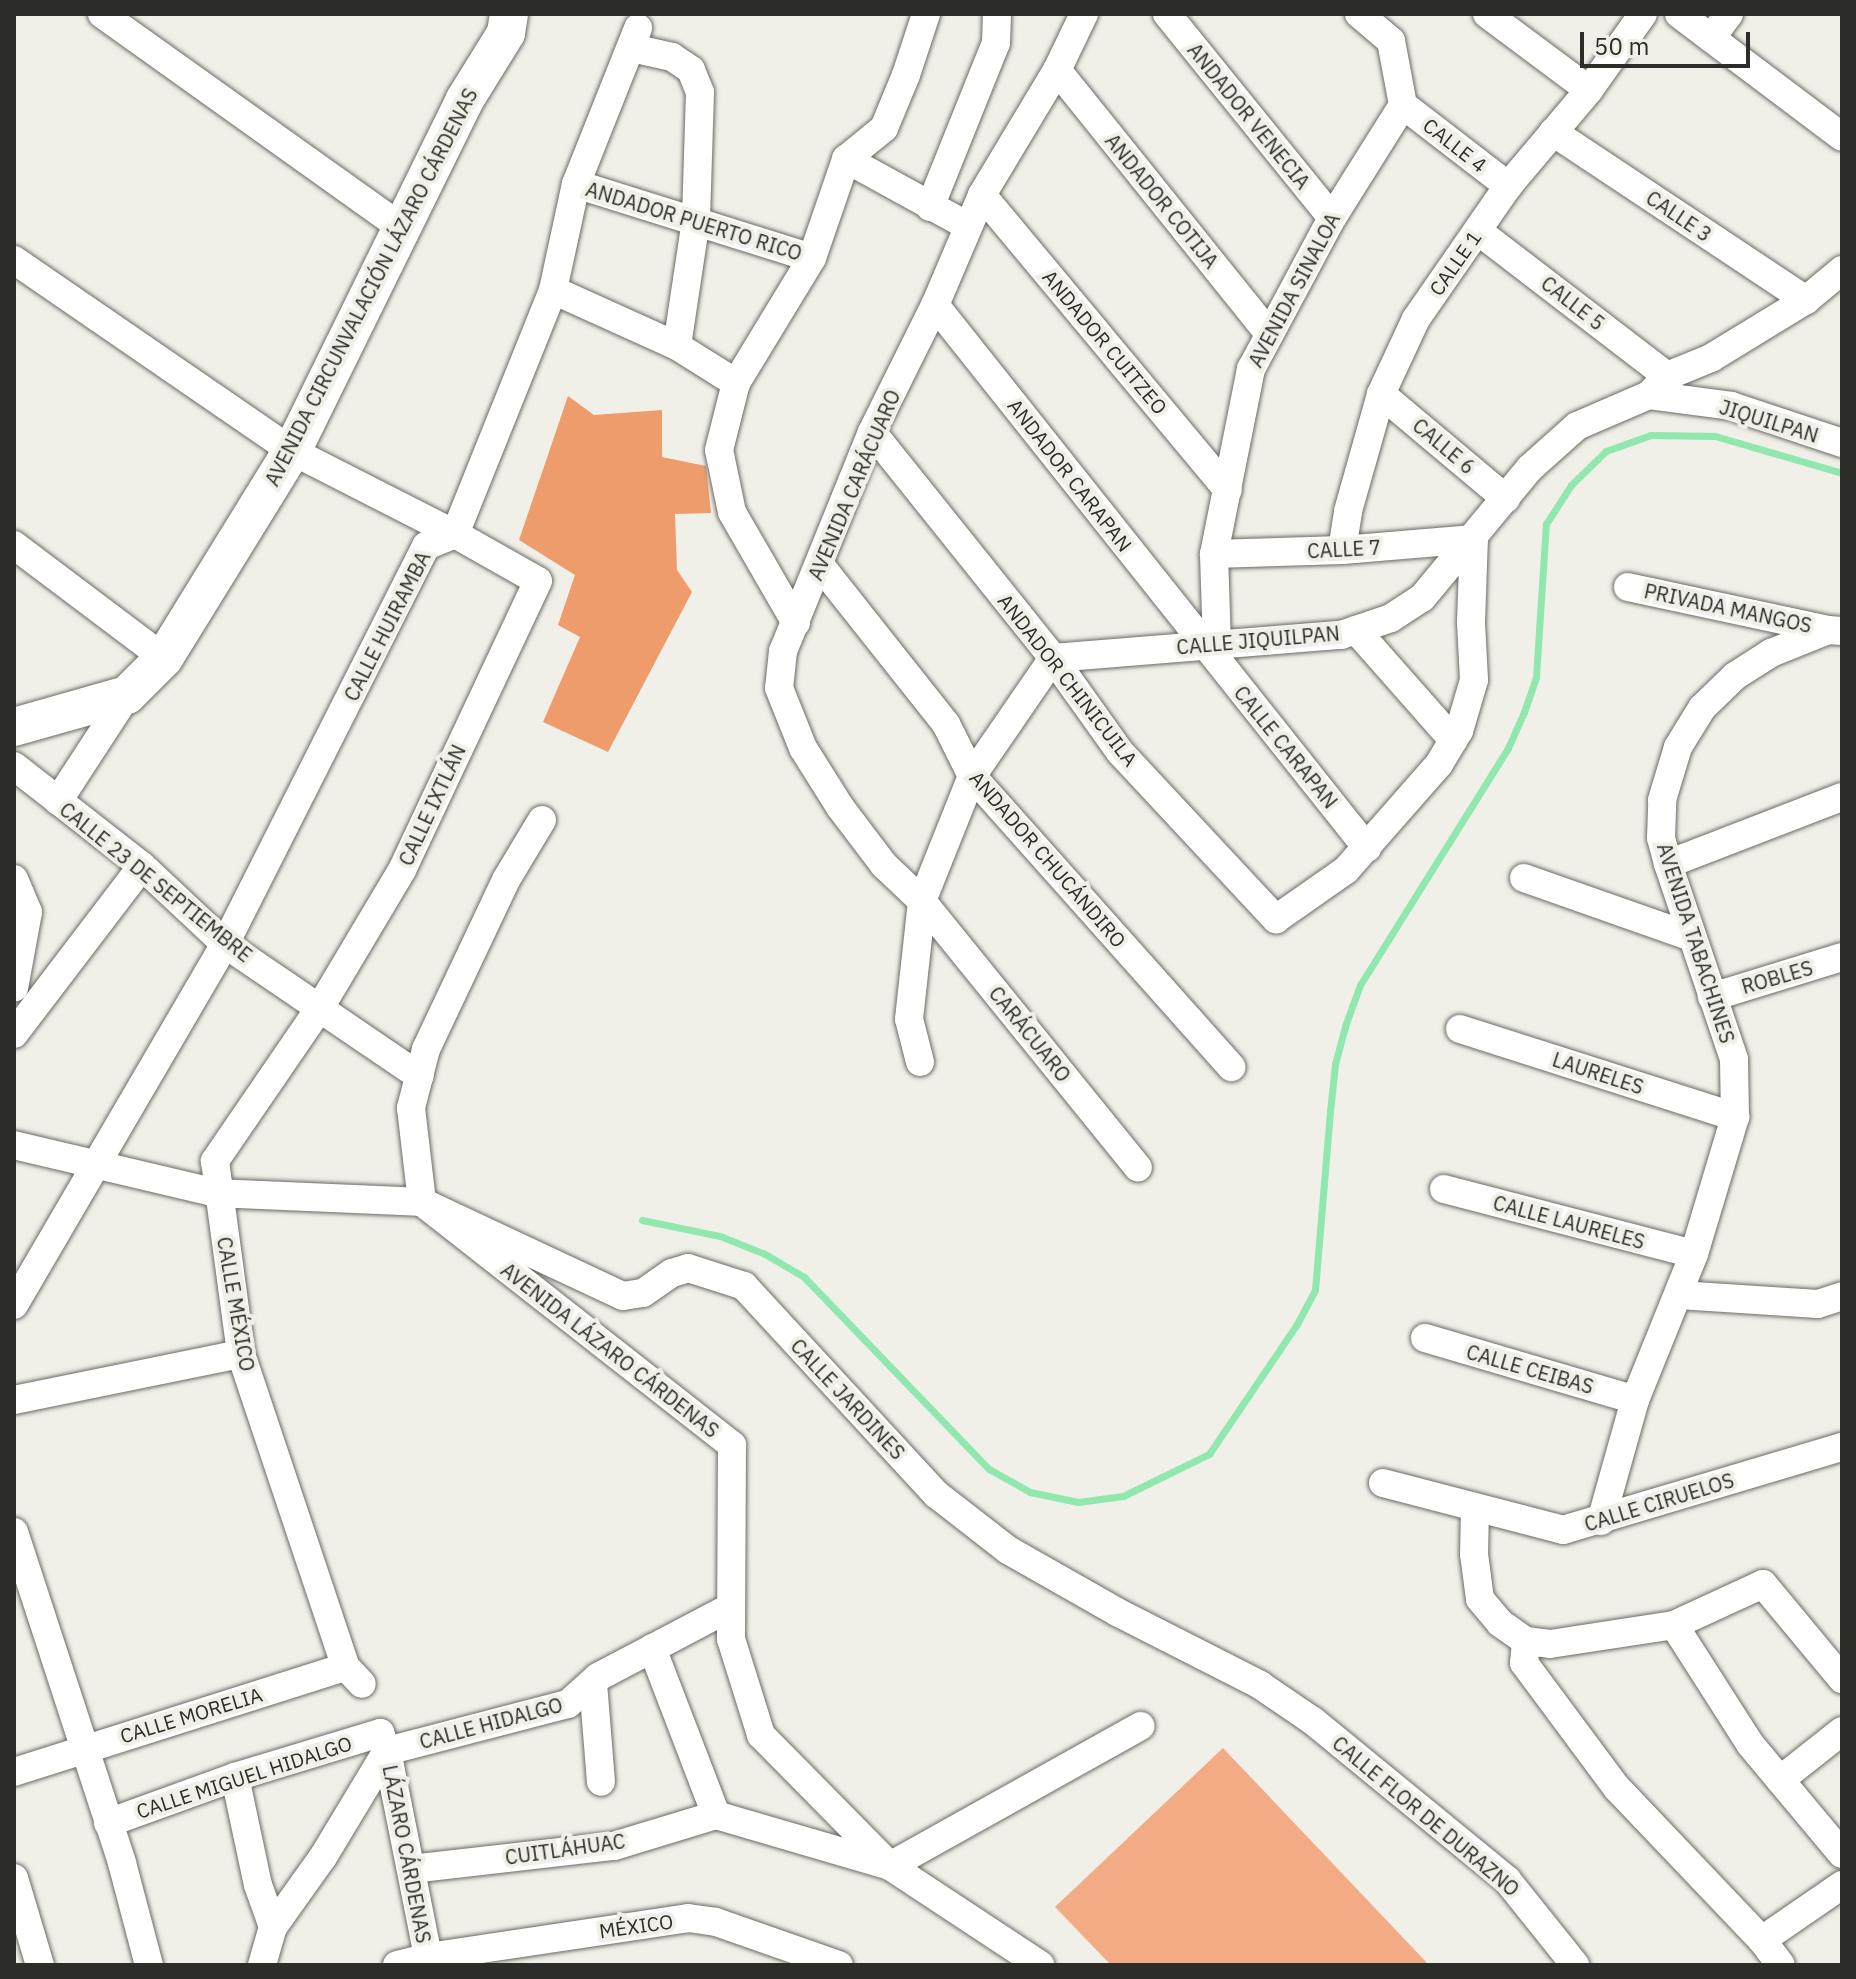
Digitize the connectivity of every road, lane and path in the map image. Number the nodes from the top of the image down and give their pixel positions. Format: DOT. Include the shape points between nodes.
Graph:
graph roads {
  1 [pos="102,14"];
  2 [pos="509,14"];
  3 [pos="926,14"];
  4 [pos="997,14"];
  5 [pos="1084,14"];
  6 [pos="1167,14"];
  7 [pos="1359,14"];
  8 [pos="1487,14"];
  9 [pos="1643,14"];
  10 [pos="1679,14"];
  11 [pos="1729,14"];
  12 [pos="1711,38"];
  13 [pos="1057,70"];
  14 [pos="1589,90"];
  15 [pos="1403,105"];
  16 [pos="1553,132"];
  17 [pos="1842,137"];
  18 [pos="846,159"];
  19 [pos="576,184"];
  20 [pos="1508,186"];
  21 [pos="982,195"];
  22 [pos="930,207"];
  23 [pos="1332,218"];
  24 [pos="696,220"];
  25 [pos="968,226"];
  26 [pos="403,229"];
  27 [pos="1478,231"];
  28 [pos="812,258"];
  29 [pos="14,260"];
  30 [pos="1842,270"];
  31 [pos="553,290"];
  32 [pos="1806,300"];
  33 [pos="935,305"];
  34 [pos="1268,332"];
  35 [pos="677,346"];
  36 [pos="736,383"];
  37 [pos="1658,386"];
  38 [pos="1381,394"];
  39 [pos="872,432"];
  40 [pos="1842,443"];
  41 [pos="292,451"];
  42 [pos="1228,490"];
  43 [pos="1506,499"];
  44 [pos="455,534"];
  45 [pos="1474,539"];
  46 [pos="14,545"];
  47 [pos="1342,550"];
  48 [pos="1214,554"];
  49 [pos="820,565"];
  50 [pos="1628,587"];
  51 [pos="796,623"];
  52 [pos="1356,630"];
  53 [pos="1835,630"];
  54 [pos="1211,645"];
  55 [pos="164,658"];
  56 [pos="1053,658"];
  57 [pos="127,695"];
  58 [pos="14,727"];
  59 [pos="1453,740"];
  60 [pos="14,766"];
  61 [pos="972,776"];
  62 [pos="1842,797"];
  63 [pos="58,801"];
  64 [pos="542,820"];
  65 [pos="1367,848"];
  66 [pos="1668,864"];
  67 [pos="142,866"];
  68 [pos="1524,878"];
  69 [pos="14,879"];
  70 [pos="922,901"];
  71 [pos="1692,937"];
  72 [pos="225,944"];
  73 [pos="1842,957"];
  74 [pos="14,988"];
  75 [pos="1712,997"];
  76 [pos="321,1006"];
  77 [pos="1460,1029"];
  78 [pos="14,1034"];
  79 [pos="920,1062"];
  80 [pos="1231,1067"];
  81 [pos="419,1076"];
  82 [pos="1735,1117"];
  83 [pos="14,1145"];
  84 [pos="99,1163"];
  85 [pos="1138,1168"];
  86 [pos="1444,1189"];
  87 [pos="217,1193"];
  88 [pos="422,1202"];
  89 [pos="1694,1254"];
  90 [pos="1679,1295"];
  91 [pos="1842,1296"];
  92 [pos="14,1305"];
  93 [pos="1425,1338"];
  94 [pos="241,1354"];
  95 [pos="14,1400"];
  96 [pos="1635,1400"];
  97 [pos="1842,1447"];
  98 [pos="1383,1483"];
  99 [pos="1475,1508"];
  100 [pos="1601,1521"];
  101 [pos="14,1532"];
  102 [pos="731,1607"];
  103 [pos="1674,1625"];
  104 [pos="1526,1641"];
  105 [pos="652,1648"];
  106 [pos="354,1675"];
  107 [pos="1842,1679"];
  108 [pos="593,1683"];
  109 [pos="1260,1685"];
  110 [pos="1140,1726"];
  111 [pos="1842,1731"];
  112 [pos="384,1742"];
  113 [pos="82,1748"];
  114 [pos="14,1772"];
  115 [pos="235,1777"];
  116 [pos="1780,1780"];
  117 [pos="601,1782"];
  118 [pos="716,1815"];
  119 [pos="108,1823"];
  120 [pos="1842,1854"];
  121 [pos="890,1866"];
  122 [pos="411,1869"];
  123 [pos="14,1878"];
  124 [pos="1842,1885"];
  125 [pos="273,1927"];
  126 [pos="1762,1940"];
  127 [pos="435,1961"];
  128 [pos="40,1965"];
  129 [pos="149,1965"];
  130 [pos="262,1965"];
  131 [pos="397,1965"];
  132 [pos="839,1965"];
  133 [pos="1040,1965"];
  134 [pos="1575,1965"];
  135 [pos="1781,1965"];
  1 -- 26 [label="street"];
  2 -- 26 [label="street, AVENIDA CIRCUNVALACIÓN LÁZARO CÁRDENAS" via="506,33 464,101"];
  3 -- 18 [label="street" via="884,128"];
  4 -- 22 [label="street" via="996,43"];
  5 -- 13 [label="street, AVENIDA CARÁCUARO"];
  6 -- 23 [label="street, ANDADOR VENECIA"];
  7 -- 15 [label="street" via="1391,41"];
  8 -- 14 [label="street"];
  9 -- 14 [label="street, CALLE 1"];
  10 -- 12 [label="street"];
  11 -- 12 [label="street"];
  12 -- 17 [label="street"];
  13 -- 21 [label="street, AVENIDA CARÁCUARO"];
  13 -- 34 [label="street, ANDADOR COTIJA"];
  14 -- 16 [label="street, CALLE 1"];
  15 -- 20 [label="street, CALLE 4"];
  15 -- 23 [label="street, AVENIDA SINALOA"];
  16 -- 20 [label="street, CALLE 1"];
  16 -- 32 [label="street, CALLE 3"];
  18 -- 22 [label="street"];
  18 -- 28 [label="street"];
  19 -- 24 [label="street, ANDADOR PUERTO RICO"];
  19 -- 24 [label="street" via="635,38 691,70 700,92"];
  19 -- 31 [label="street"];
  20 -- 27 [label="street, CALLE 1"];
  21 -- 25 [label="street, AVENIDA CARÁCUARO"];
  21 -- 42 [label="street, ANDADOR CUITZEO"];
  22 -- 25 [label="street"];
  23 -- 34 [label="street, AVENIDA SINALOA"];
  24 -- 28 [label="street, ANDADOR PUERTO RICO"];
  24 -- 35 [label="street"];
  25 -- 33 [label="street, AVENIDA CARÁCUARO"];
  26 -- 41 [label="street, AVENIDA CIRCUNVALACIÓN LÁZARO CÁRDENAS"];
  27 -- 37 [label="street, CALLE 5"];
  27 -- 38 [label="street, CALLE 1" via="1416,319"];
  28 -- 36 [label="street"];
  29 -- 41 [label="street"];
  30 -- 32 [label="street, CALLE JIQUILPAN"];
  31 -- 35 [label="street"];
  31 -- 44 [label="street"];
  32 -- 37 [label="street, CALLE JIQUILPAN"];
  33 -- 39 [label="street, AVENIDA CARÁCUARO"];
  33 -- 54 [label="street, ANDADOR CARAPAN"];
  34 -- 42 [label="street, AVENIDA SINALOA" via="1240,409"];
  35 -- 36 [label="street"];
  36 -- 51 [label="street" via="719,450 732,512"];
  37 -- 40 [label="street, JIQUILPAN"];
  37 -- 43 [label="street, CALLE JIQUILPAN" via="1577,426 1530,468"];
  38 -- 43 [label="street, CALLE 6"];
  38 -- 47 [label="street, CALLE 1"];
  39 -- 49 [label="street, AVENIDA CARÁCUARO"];
  39 -- 56 [label="street, ANDADOR CHINICUILA"];
  41 -- 44 [label="street"];
  41 -- 55 [label="street, AVENIDA CIRCUNVALACIÓN LÁZARO CÁRDENAS"];
  42 -- 48 [label="street, AVENIDA SINALOA"];
  43 -- 45 [label="street, CALLE JIQUILPAN"];
  44 -- 72 [label="street, CALLE HUIRAMBA" via="426,546"];
  44 -- 76 [label="street, CALLE IXTLÁN" via="538,581 402,870"];
  45 -- 47 [label="street, CALLE 7"];
  45 -- 52 [label="street, CALLE JIQUILPAN" via="1422,598 1391,618"];
  45 -- 59 [label="street" via="1474,680"];
  46 -- 55 [label="street"];
  47 -- 48 [label="street, CALLE 7"];
  48 -- 54 [label="street, AVENIDA SINALOA"];
  49 -- 51 [label="street, AVENIDA CARÁCUARO"];
  49 -- 61 [label="street, ANDADOR CHUCÁNDIRO" via="946,724"];
  50 -- 53 [label="street, PRIVADA MANGOS"];
  51 -- 70 [label="street, AVENIDA CARÁCUARO" via="783,651 779,688 803,748 848,819 884,865"];
  52 -- 54 [label="street, CALLE JIQUILPAN"];
  52 -- 59 [label="street"];
  53 -- 66 [label="street, AVENIDA TABACHINES" via="1771,653 1735,676 1702,708 1678,747 1662,800 1661,838"];
  54 -- 56 [label="street, CALLE JIQUILPAN"];
  54 -- 65 [label="street, CALLE CARAPAN"];
  55 -- 57 [label="street, AVENIDA CIRCUNVALACIÓN LÁZARO CÁRDENAS"];
  56 -- 61 [label="street"];
  56 -- 65 [label="street, ANDADOR CHINICUILA" via="1120,752 1276,919 1346,870"];
  57 -- 58 [label="street, AVENIDA CIRCUNVALACIÓN LÁZARO CÁRDENAS"];
  57 -- 63 [label="street"];
  59 -- 65 [label="street"];
  60 -- 63 [label="street, CALLE 23 DE SEPTIEMBRE"];
  61 -- 70 [label="street"];
  61 -- 80 [label="street, ANDADOR CHUCÁNDIRO"];
  62 -- 66 [label="street"];
  63 -- 67 [label="street, CALLE 23 DE SEPTIEMBRE"];
  64 -- 81 [label="street" via="506,880 426,1049"];
  66 -- 71 [label="street, AVENIDA TABACHINES"];
  67 -- 72 [label="street, CALLE 23 DE SEPTIEMBRE"];
  67 -- 78 [label="street"];
  68 -- 71 [label="street"];
  69 -- 74 [label="street" via="28,912"];
  70 -- 79 [label="street" via="909,1019"];
  70 -- 85 [label="street, CARÁCUARO"];
  71 -- 75 [label="street, AVENIDA TABACHINES"];
  72 -- 76 [label="street, CALLE 23 DE SEPTIEMBRE"];
  72 -- 84 [label="street, CALLE HUIRAMBA"];
  73 -- 75 [label="street, ROBLES"];
  75 -- 82 [label="street, AVENIDA TABACHINES" via="1734,1059"];
  76 -- 81 [label="street, CALLE 23 DE SEPTIEMBRE"];
  76 -- 87 [label="street, CALLE MÉXICO" via="215,1161"];
  77 -- 82 [label="street, LAURELES"];
  81 -- 88 [label="street" via="411,1108"];
  82 -- 89 [label="street, AVENIDA TABACHINES"];
  83 -- 84 [label="street"];
  84 -- 87 [label="street"];
  84 -- 92 [label="street, CALLE HUIRAMBA"];
  86 -- 89 [label="street, CALLE LAURELES"];
  87 -- 88 [label="street"];
  87 -- 94 [label="street, CALLE MÉXICO"];
  88 -- 102 [label="street, AVENIDA LÁZARO CÁRDENAS" via="732,1445"];
  88 -- 109 [label="street, CALLE JARDINES" via="623,1296 643,1293 688,1268 744,1286 936,1494 1008,1550"];
  89 -- 90 [label="street, AVENIDA TABACHINES"];
  90 -- 91 [label="street" via="1818,1304"];
  90 -- 96 [label="street, AVENIDA TABACHINES"];
  93 -- 96 [label="street, CALLE CEIBAS"];
  94 -- 95 [label="street"];
  94 -- 106 [label="street, CALLE MÉXICO"];
  96 -- 100 [label="street, AVENIDA TABACHINES"];
  97 -- 100 [label="street, CALLE CIRUELOS"];
  98 -- 99 [label="street, CALLE CIRUELOS"];
  99 -- 100 [label="street, CALLE CIRUELOS" via="1563,1530"];
  99 -- 104 [label="street" via="1480,1599 1500,1623"];
  101 -- 113 [label="street"];
  102 -- 105 [label="street, CALLE HIDALGO"];
  102 -- 121 [label="street, AVENIDA LÁZARO CÁRDENAS" via="731,1639 761,1735"];
  103 -- 104 [label="street" via="1550,1644"];
  103 -- 107 [label="street" via="1763,1584"];
  103 -- 116 [label="street" via="1750,1744"];
  104 -- 126 [label="street" via="1524,1663 1617,1788"];
  105 -- 108 [label="street, CALLE HIDALGO"];
  105 -- 118 [label="street"];
  106 -- 113 [label="street, CALLE MORELIA"];
  108 -- 112 [label="street, CALLE HIDALGO" via="568,1704"];
  108 -- 117 [label="street"];
  109 -- 134 [label="street, CALLE FLOR DE DURAZNO" via="1313,1721 1507,1880"];
  110 -- 121 [label="street"];
  111 -- 116 [label="street"];
  112 -- 115 [label="street, CALLE MIGUEL HIDALGO"];
  112 -- 122 [label="street, LÁZARO CÁRDENAS"];
  112 -- 125 [label="street" via="323,1857"];
  113 -- 114 [label="street, CALLE MORELIA"];
  113 -- 119 [label="street"];
  115 -- 119 [label="street, CALLE MIGUEL HIDALGO"];
  115 -- 125 [label="street" via="258,1885"];
  116 -- 120 [label="street"];
  118 -- 121 [label="street"];
  118 -- 122 [label="street, CUITLÁHUAC" via="614,1846"];
  119 -- 129 [label="street"];
  121 -- 133 [label="street, AVENIDA LÁZARO CÁRDENAS"];
  122 -- 127 [label="street, LÁZARO CÁRDENAS"];
  123 -- 128 [label="street"];
  124 -- 126 [label="street"];
  125 -- 130 [label="street"];
  126 -- 135 [label="street"];
  127 -- 131 [label="street"];
  127 -- 132 [label="street, MÉXICO" via="688,1918 716,1922"];
}
